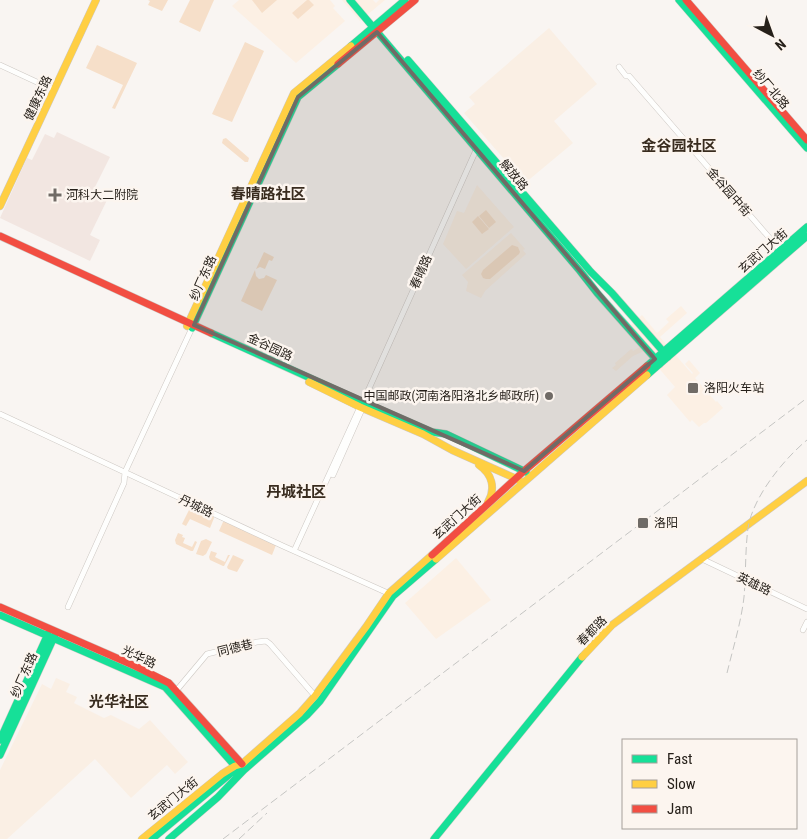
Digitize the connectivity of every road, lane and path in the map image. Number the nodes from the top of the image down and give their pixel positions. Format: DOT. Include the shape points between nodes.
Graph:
graph roads {
  1 [pos="96,0"];
  2 [pos="350,0"];
  3 [pos="356,0"];
  4 [pos="405,0"];
  5 [pos="415,0"];
  6 [pos="679,0"];
  7 [pos="686,0"];
  8 [pos="377,28"];
  9 [pos="0,66"];
  10 [pos="619,68"];
  11 [pos="54,90"];
  12 [pos="807,140"];
  13 [pos="479,146"];
  14 [pos="807,148"];
  15 [pos="0,206"];
  16 [pos="807,227"];
  17 [pos="807,236"];
  18 [pos="0,237"];
  19 [pos="780,250"];
  20 [pos="190,325"];
  21 [pos="666,355"];
  22 [pos="658,362"];
  23 [pos="362,405"];
  24 [pos="0,414"];
  25 [pos="464,456"];
  26 [pos="125,472"];
  27 [pos="527,474"];
  28 [pos="520,480"];
  29 [pos="807,483"];
  30 [pos="483,509"];
  31 [pos="296,552"];
  32 [pos="703,560"];
  33 [pos="391,594"];
  34 [pos="0,607"];
  35 [pos="68,607"];
  36 [pos="807,608"];
  37 [pos="0,615"];
  38 [pos="807,622"];
  39 [pos="54,630"];
  40 [pos="803,630"];
  41 [pos="50,638"];
  42 [pos="176,691"];
  43 [pos="315,696"];
  44 [pos="0,740"];
  45 [pos="0,755"];
  46 [pos="240,767"];
  47 [pos="214,790"];
  48 [pos="142,839"];
  49 [pos="152,839"];
  50 [pos="161,839"];
  51 [pos="169,839"];
  52 [pos="435,839"];
  1 -- 11 [label="main road, 健康东路"];
  2 -- 8 [label="main road, 解放路"];
  3 -- 8 [label="main road, 解放路"];
  4 -- 8 [label="main road, 纱厂东路"];
  5 -- 8 [label="main road, 纱厂东路"];
  6 -- 14 [label="main road, 纱厂北路"];
  7 -- 12 [label="main road, 纱厂北路"];
  8 -- 13 [label="main road, 解放路"];
  8 -- 20 [label="main road, 纱厂东路" via="298,97"];
  9 -- 11 [label="street"];
  10 -- 19 [label="street, 金谷园中街"];
  11 -- 15 [label="main road, 健康东路"];
  13 -- 21 [label="main road, 解放路"];
  13 -- 22 [label="main road, 解放路" via="598,294"];
  13 -- 23 [label="street, 春晴路"];
  16 -- 19 [label="main road, 玄武门大街"];
  17 -- 21 [label="main road, 玄武门大街"];
  18 -- 20 [label="main road, 金谷园路"];
  19 -- 21 [label="main road, 玄武门大街"];
  20 -- 23 [label="main road, 金谷园路"];
  20 -- 26 [label="street, 纱厂东路"];
  21 -- 22 [label="main road, 玄武门大街"];
  22 -- 27 [label="main road, 玄武门大街"];
  23 -- 25 [label="main road, 金谷园路"];
  23 -- 27 [label="main road, 金谷园路" via="432,432 446,434"];
  23 -- 31 [label="street, 春晴路"];
  24 -- 26 [label="street, 丹城路"];
  25 -- 28 [label="main road, 金谷园路"];
  25 -- 30 [label="main road" via="484,467 491,476 492,497"];
  26 -- 31 [label="street, 丹城路"];
  26 -- 35 [label="street, 纱厂东路" via="124,483"];
  27 -- 28 [label="main road, 玄武门大街"];
  28 -- 30 [label="main road, 玄武门大街"];
  28 -- 33 [label="main road, 玄武门大街"];
  29 -- 32 [label="main road, 春都路"];
  30 -- 33 [label="main road, 玄武门大街"];
  31 -- 33 [label="street, 丹城路"];
  32 -- 36 [label="street, 英雄路"];
  32 -- 52 [label="main road, 春都路" via="612,626 591,646"];
  33 -- 43 [label="main road, 玄武门大街"];
  33 -- 46 [label="main road, 玄武门大街" via="320,701 307,715"];
  34 -- 39 [label="main road, 光华路"];
  37 -- 41 [label="main road, 光华路"];
  38 -- 40 [label="street"];
  39 -- 41 [label="main road, 纱厂东路"];
  39 -- 42 [label="main road, 光华路" via="169,683"];
  41 -- 44 [label="main road, 纱厂东路"];
  41 -- 45 [label="main road, 纱厂东路"];
  41 -- 46 [label="main road, 光华路" via="165,687"];
  42 -- 43 [label="street, 同德巷" via="207,654 266,641"];
  42 -- 46 [label="main road, 光华路"];
  43 -- 46 [label="main road, 玄武门大街"];
  46 -- 47 [label="main road"];
  46 -- 48 [label="main road, 玄武门大街" via="222,774"];
  46 -- 51 [label="main road, 玄武门大街" via="218,797"];
  47 -- 49 [label="main road"];
  47 -- 50 [label="main road"];
}
